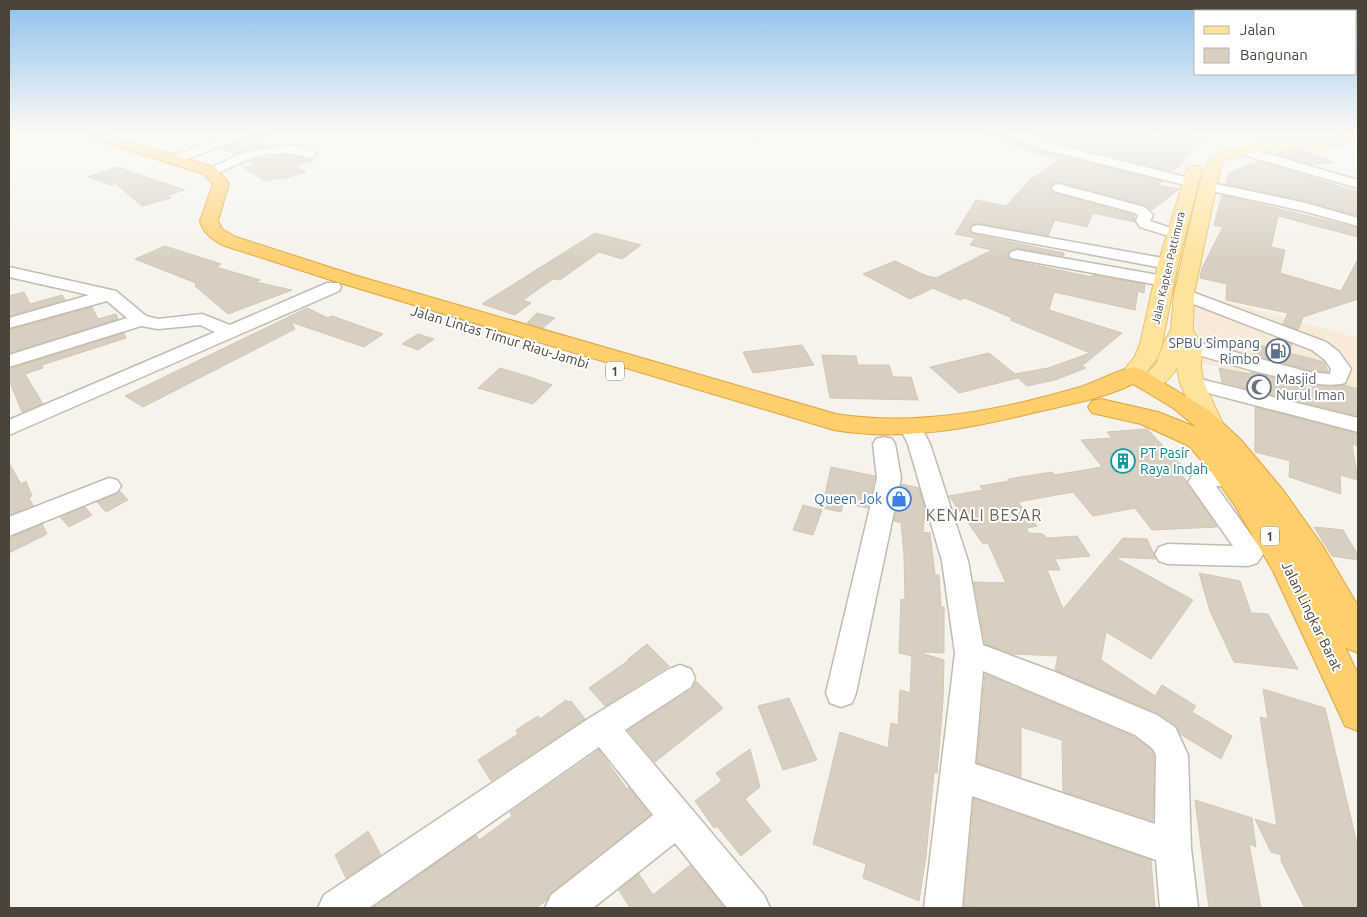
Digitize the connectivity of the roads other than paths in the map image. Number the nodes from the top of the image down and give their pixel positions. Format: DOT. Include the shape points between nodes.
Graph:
graph roads {
  1 [pos="196,177"];
  2 [pos="215,177"];
  3 [pos="1168,177"];
  4 [pos="1191,177"];
  5 [pos="1210,177"];
  6 [pos="1334,177"];
  7 [pos="1189,182"];
  8 [pos="1358,184"];
  9 [pos="1207,186"];
  10 [pos="1059,188"];
  11 [pos="1358,222"];
  12 [pos="1177,228"];
  13 [pos="1198,228"];
  14 [pos="978,229"];
  15 [pos="1017,254"];
  16 [pos="1168,264"];
  17 [pos="9,272"];
  18 [pos="42,280"];
  19 [pos="1164,281"];
  20 [pos="333,287"];
  21 [pos="9,289"];
  22 [pos="1184,294"];
  23 [pos="110,295"];
  24 [pos="140,320"];
  25 [pos="9,323"];
  26 [pos="230,332"];
  27 [pos="1183,340"];
  28 [pos="602,360"];
  29 [pos="9,361"];
  30 [pos="1350,372"];
  31 [pos="1136,382"];
  32 [pos="1192,383"];
  33 [pos="1101,407"];
  34 [pos="1358,425"];
  35 [pos="9,428"];
  36 [pos="1205,432"];
  37 [pos="915,436"];
  38 [pos="884,444"];
  39 [pos="1233,479"];
  40 [pos="110,486"];
  41 [pos="9,527"];
  42 [pos="1168,554"];
  43 [pos="1350,610"];
  44 [pos="1358,638"];
  45 [pos="970,653"];
  46 [pos="680,678"];
  47 [pos="841,692"];
  48 [pos="1358,714"];
  49 [pos="602,728"];
  50 [pos="958,775"];
  51 [pos="678,818"];
  52 [pos="1173,848"];
  53 [pos="337,908"];
  54 [pos="565,908"];
  55 [pos="751,908"];
  56 [pos="942,908"];
  57 [pos="1179,908"];
  1 -- 20 [label="highway, Jalan Lintas Timur Riau-Jambi / 1" via="205,186 191,224 196,237 213,248"];
  2 -- 28 [label="highway, Jalan Lintas Timur Riau-Jambi / 1" via="221,183 210,227 229,241"];
  3 -- 7 [label="street"];
  4 -- 7 [label="main road, Jalan Kapten Pattimura"];
  5 -- 9 [label="main road, Jalan Kapten Pattimura"];
  6 -- 8 [label="street"];
  7 -- 12 [label="main road, Jalan Kapten Pattimura"];
  9 -- 11 [label="street" via="1306,207"];
  9 -- 13 [label="main road, Jalan Kapten Pattimura"];
  10 -- 12 [label="street" via="1140,210 1146,215 1145,224"];
  12 -- 13 [label="main road"];
  12 -- 16 [label="main road, Jalan Kapten Pattimura"];
  13 -- 22 [label="main road, Jalan Kapten Pattimura"];
  14 -- 16 [label="street"];
  15 -- 19 [label="street"];
  16 -- 19 [label="main road, Jalan Kapten Pattimura"];
  17 -- 18 [label="street"];
  18 -- 21 [label="street"];
  18 -- 23 [label="street"];
  19 -- 31 [label="main road, Jalan Kapten Pattimura" via="1151,344"];
  20 -- 26 [label="street"];
  20 -- 28 [label="highway, Jalan Lintas Timur Riau-Jambi / 1"];
  22 -- 27 [label="main road, Jalan Kapten Pattimura"];
  22 -- 30 [label="street" via="1319,346"];
  23 -- 24 [label="street"];
  23 -- 25 [label="street"];
  24 -- 26 [label="street" via="158,324 202,319"];
  24 -- 29 [label="street"];
  26 -- 35 [label="street"];
  27 -- 30 [label="street" via="1314,379 1338,379"];
  27 -- 31 [label="main road, Jalan Kapten Pattimura" via="1167,366"];
  27 -- 32 [label="main road"];
  28 -- 37 [label="highway, Jalan Lintas Timur Riau-Jambi / 1" via="834,422"];
  28 -- 38 [label="highway, Jalan Lintas Timur Riau-Jambi / 1" via="829,436"];
  31 -- 33 [label="highway, Jalan Lintas Timur Riau-Jambi / 1"];
  31 -- 36 [label="highway, Jalan Lingkar Barat / 1" via="1183,422"];
  31 -- 37 [label="highway, Jalan Lintas Timur Riau-Jambi / 1" via="957,423"];
  32 -- 34 [label="street"];
  32 -- 36 [label="main road"];
  33 -- 36 [label="highway"];
  33 -- 37 [label="highway, Jalan Lintas Timur Riau-Jambi / 1" via="969,438"];
  36 -- 39 [label="highway, Jalan Lingkar Barat / 1"];
  36 -- 43 [label="highway, Jalan Lingkar Barat / 1" via="1261,480"];
  37 -- 38 [label="highway, Jalan Lintas Timur Riau-Jambi / 1"];
  37 -- 45 [label="street" via="954,561"];
  38 -- 47 [label="street" via="889,478"];
  39 -- 42 [label="street" via="1203,478 1200,482 1251,553 1248,556"];
  39 -- 48 [label="highway, Jalan Lingkar Barat / 1" via="1305,597"];
  40 -- 41 [label="street"];
  43 -- 44 [label="highway, Jalan Lingkar Barat / 1"];
  45 -- 50 [label="street"];
  45 -- 52 [label="street" via="1129,718 1164,738 1172,755"];
  46 -- 49 [label="street"];
  49 -- 51 [label="street"];
  49 -- 53 [label="street"];
  50 -- 52 [label="street"];
  50 -- 56 [label="street"];
  51 -- 54 [label="street"];
  51 -- 55 [label="street"];
  52 -- 57 [label="street"];
}
